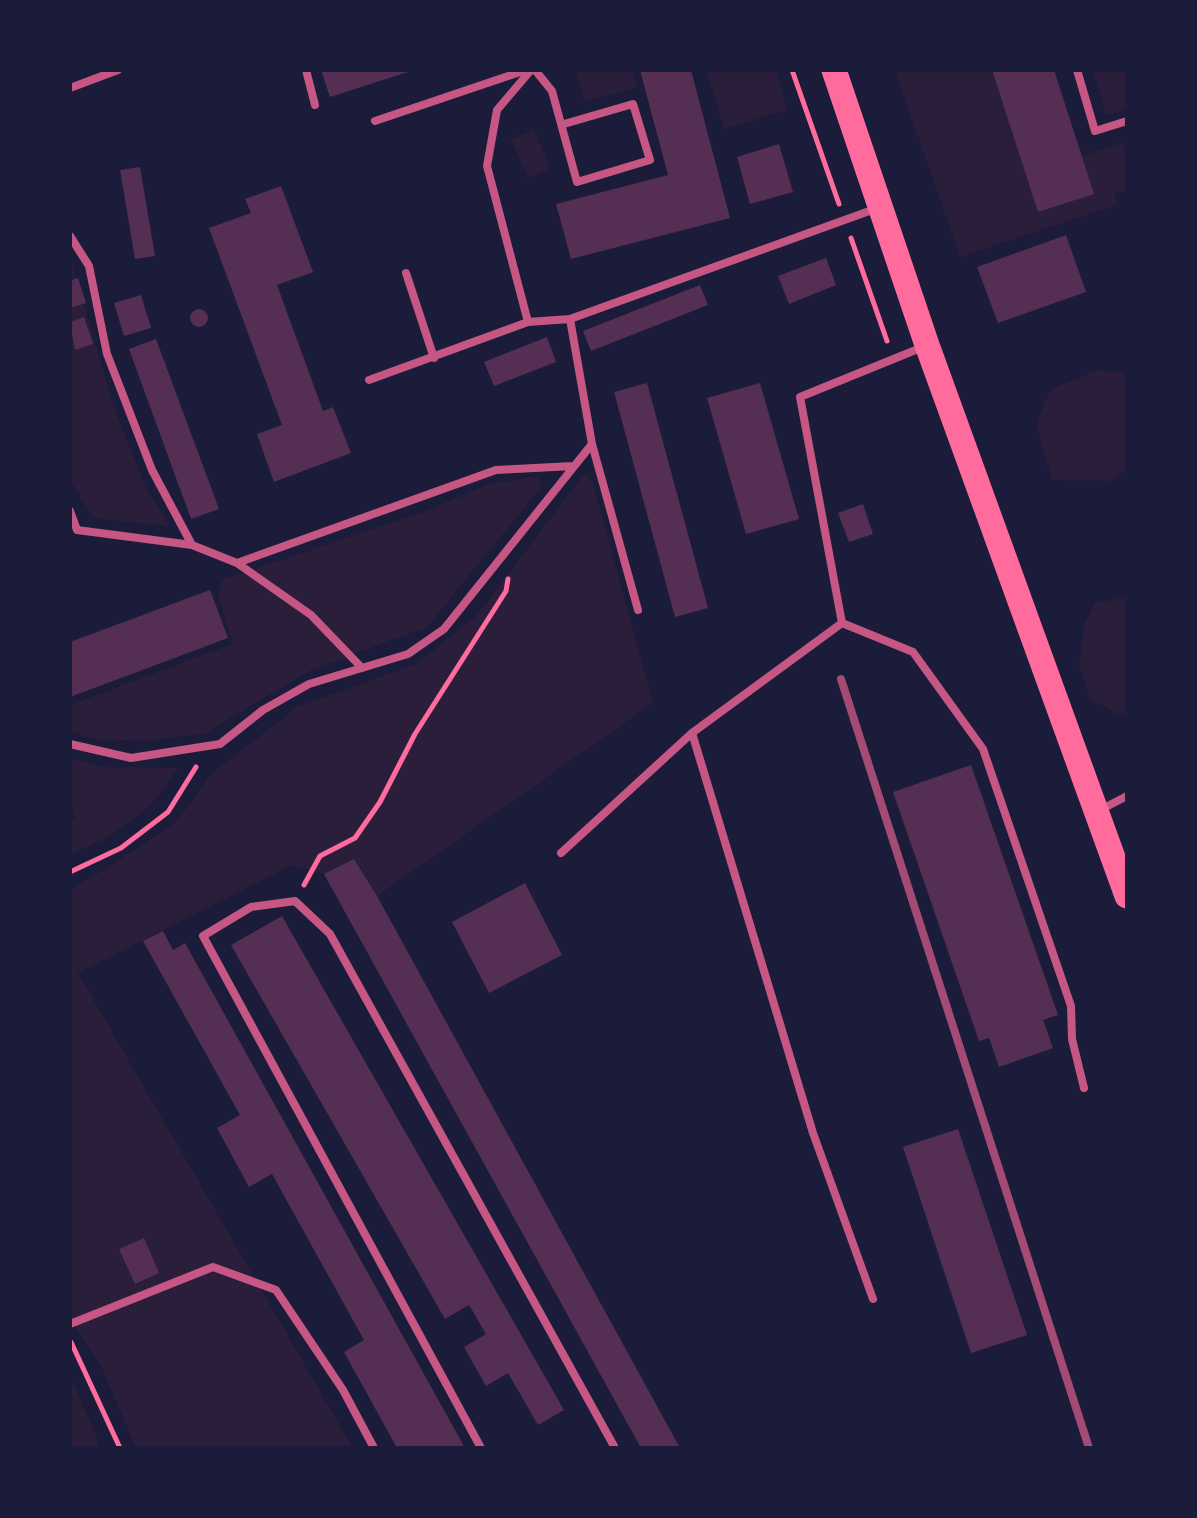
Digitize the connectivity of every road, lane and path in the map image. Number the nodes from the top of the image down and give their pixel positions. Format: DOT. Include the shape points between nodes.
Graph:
graph roads {
  1 [pos="118,70"];
  2 [pos="306,70"];
  3 [pos="531,70"];
  4 [pos="834,70"];
  5 [pos="1077,70"];
  6 [pos="70,88"];
  7 [pos="315,104"];
  8 [pos="374,121"];
  9 [pos="1127,121"];
  10 [pos="564,124"];
  11 [pos="880,207"];
  12 [pos="70,236"];
  13 [pos="406,273"];
  14 [pos="570,319"];
  15 [pos="528,322"];
  16 [pos="927,345"];
  17 [pos="434,358"];
  18 [pos="369,380"];
  19 [pos="592,444"];
  20 [pos="574,466"];
  21 [pos="70,511"];
  22 [pos="77,530"];
  23 [pos="70,538"];
  24 [pos="513,539"];
  25 [pos="192,545"];
  26 [pos="237,563"];
  27 [pos="638,610"];
  28 [pos="842,623"];
  29 [pos="362,668"];
  30 [pos="692,733"];
  31 [pos="70,744"];
  32 [pos="220,744"];
  33 [pos="1127,796"];
  34 [pos="1098,811"];
  35 [pos="561,853"];
  36 [pos="70,872"];
  37 [pos="1127,896"];
  38 [pos="295,901"];
  39 [pos="1084,1088"];
  40 [pos="874,1298"];
  41 [pos="70,1324"];
  42 [pos="70,1339"];
  43 [pos="120,1448"];
  44 [pos="374,1448"];
  45 [pos="481,1448"];
  46 [pos="615,1448"];
  1 -- 6 [label="lane"];
  2 -- 7 [label="lane"];
  3 -- 8 [label="lane"];
  3 -- 10 [label="lane" via="552,91"];
  3 -- 15 [label="lane" via="497,110 487,166"];
  4 -- 11 [label="main road"];
  5 -- 9 [label="lane" via="1095,130"];
  10 -- 10 [label="lane" via="577,182 650,160 633,104"];
  11 -- 14 [label="lane"];
  11 -- 16 [label="main road"];
  12 -- 25 [label="lane" via="89,266 107,354 152,470"];
  13 -- 17 [label="lane"];
  14 -- 15 [label="lane"];
  14 -- 19 [label="lane"];
  15 -- 17 [label="lane"];
  16 -- 28 [label="lane" via="800,396"];
  16 -- 34 [label="main road"];
  17 -- 18 [label="lane"];
  19 -- 20 [label="lane"];
  19 -- 27 [label="lane"];
  20 -- 24 [label="lane"];
  20 -- 26 [label="lane" via="496,470"];
  21 -- 22 [label="lane"];
  22 -- 23 [label="lane"];
  22 -- 25 [label="lane"];
  24 -- 29 [label="lane" via="444,630 408,654"];
  24 -- 38 [label="path" via="506,591 380,802 354,838 320,856"];
  25 -- 26 [label="lane"];
  26 -- 29 [label="lane" via="311,615"];
  28 -- 30 [label="lane"];
  28 -- 39 [label="lane" via="913,652 983,749 1071,1006"];
  29 -- 32 [label="lane" via="310,684"];
  30 -- 35 [label="lane"];
  30 -- 40 [label="lane" via="813,1132"];
  31 -- 32 [label="lane" via="131,758"];
  32 -- 36 [label="path" via="190,774 168,812 121,848"];
  33 -- 34 [label="lane"];
  34 -- 37 [label="main road"];
  38 -- 45 [label="lane" via="251,907 202,936"];
  38 -- 46 [label="lane" via="330,934"];
  41 -- 44 [label="lane" via="213,1267 276,1290 344,1390"];
  42 -- 43 [label="path"];
}
